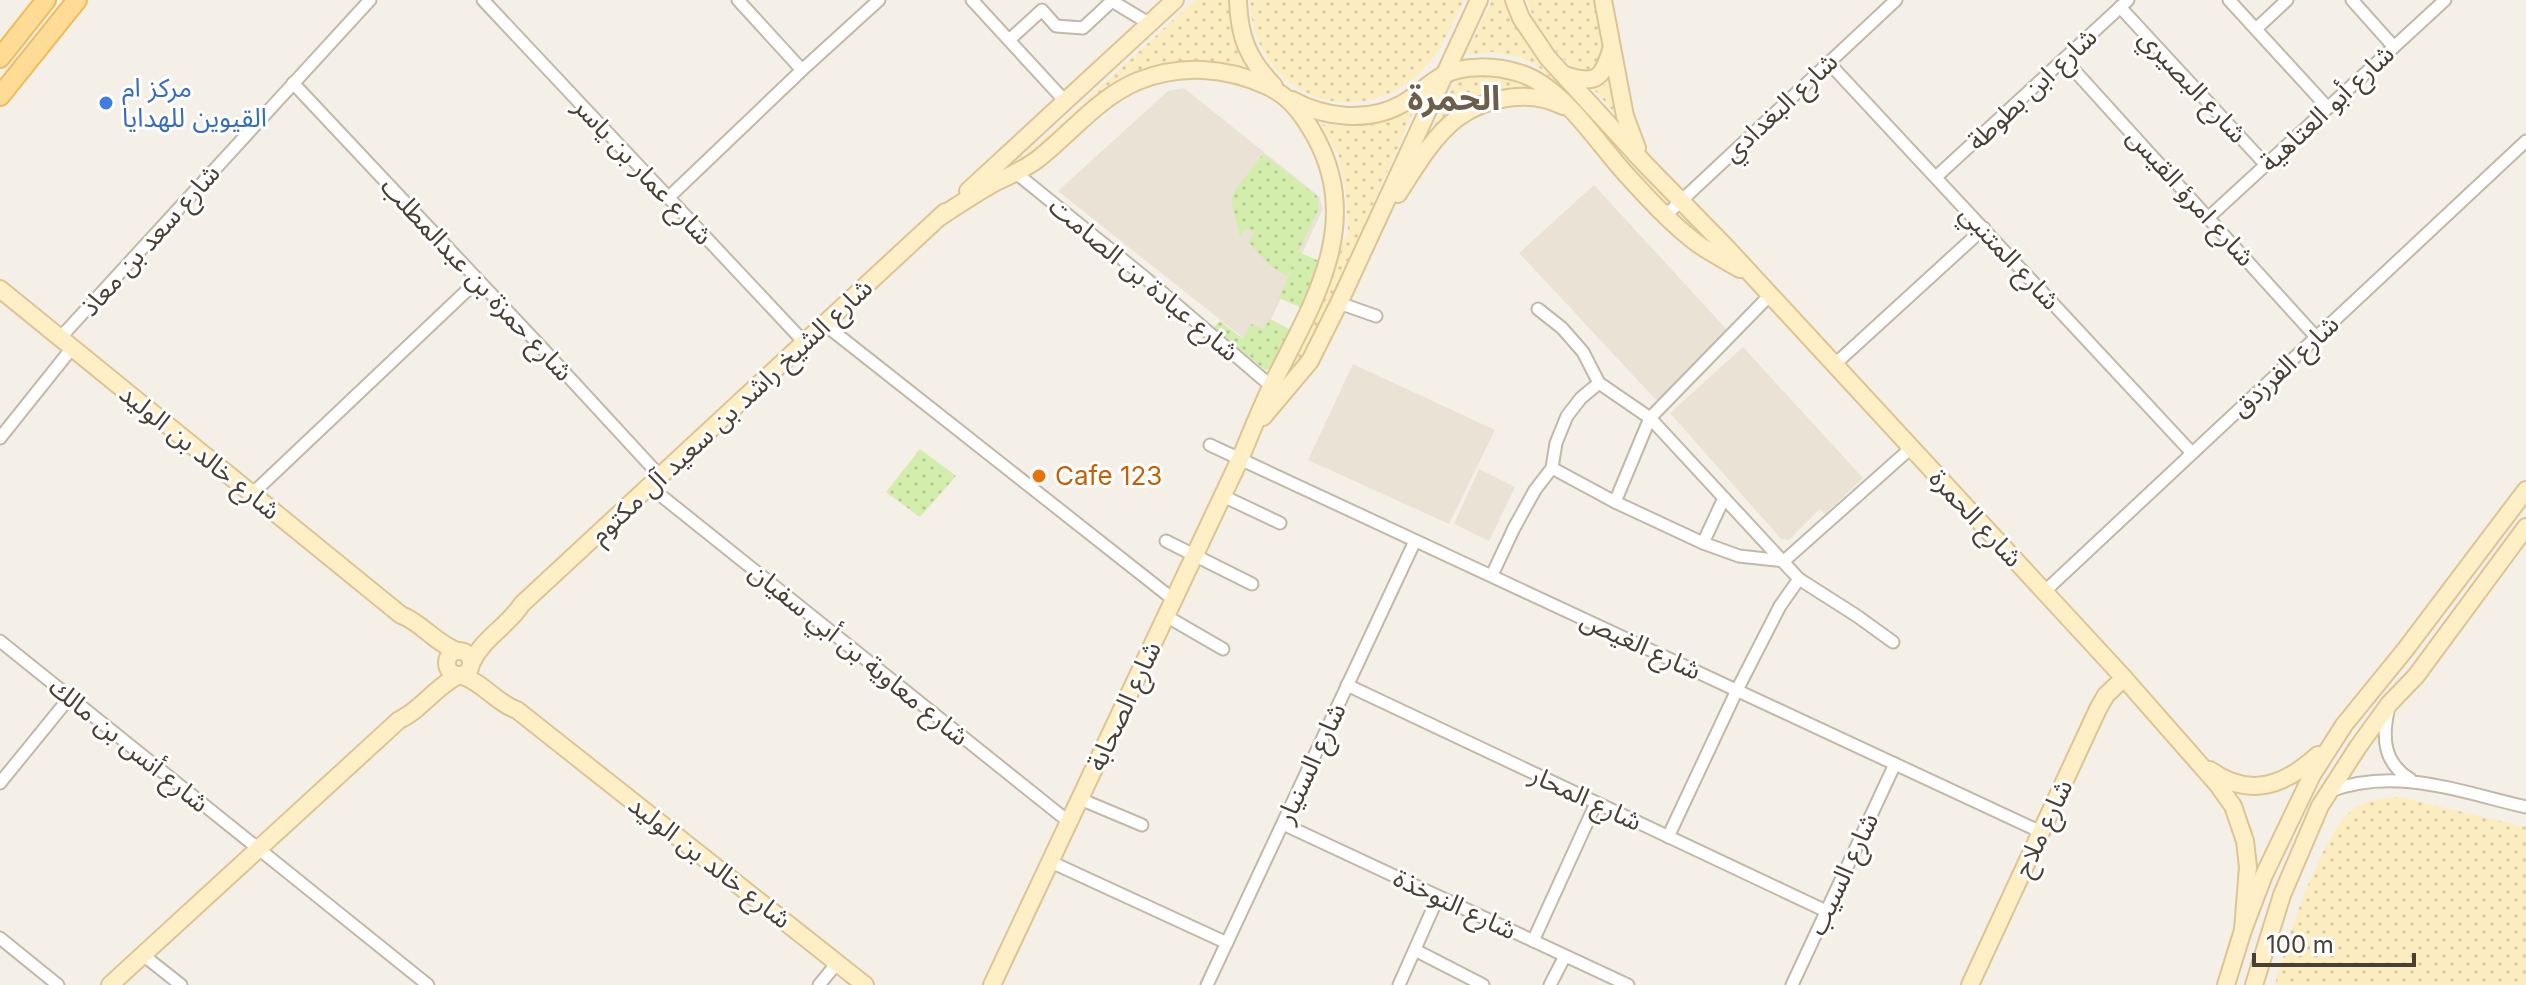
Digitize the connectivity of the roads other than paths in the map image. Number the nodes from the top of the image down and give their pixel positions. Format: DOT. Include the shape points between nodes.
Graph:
graph roads {
  1 [pos="46,0"];
  2 [pos="77,0"];
  3 [pos="370,0"];
  4 [pos="483,0"];
  5 [pos="738,0"];
  6 [pos="879,0"];
  7 [pos="972,0"];
  8 [pos="1175,0"];
  9 [pos="1238,0"];
  10 [pos="1479,0"];
  11 [pos="1514,0"];
  12 [pos="1603,0"];
  13 [pos="1896,0"];
  14 [pos="2229,0"];
  15 [pos="2287,0"];
  16 [pos="2352,0"];
  17 [pos="2445,0"];
  18 [pos="2124,3"];
  19 [pos="1150,24"];
  20 [pos="2256,29"];
  21 [pos="1009,40"];
  22 [pos="1613,45"];
  23 [pos="2394,47"];
  24 [pos="0,58"];
  25 [pos="2064,59"];
  26 [pos="1828,62"];
  27 [pos="802,70"];
  28 [pos="1563,74"];
  29 [pos="1443,75"];
  30 [pos="293,83"];
  31 [pos="1282,94"];
  32 [pos="0,96"];
  33 [pos="1064,100"];
  34 [pos="2328,108"];
  35 [pos="1569,109"];
  36 [pos="2526,141"];
  37 [pos="1003,157"];
  38 [pos="1645,164"];
  39 [pos="2266,165"];
  40 [pos="1016,173"];
  41 [pos="1936,177"];
  42 [pos="668,198"];
  43 [pos="1681,200"];
  44 [pos="1666,215"];
  45 [pos="940,217"];
  46 [pos="2209,217"];
  47 [pos="1984,228"];
  48 [pos="1370,235"];
  49 [pos="1751,276"];
  50 [pos="478,280"];
  51 [pos="0,289"];
  52 [pos="1769,296"];
  53 [pos="1339,303"];
  54 [pos="1538,309"];
  55 [pos="1376,316"];
  56 [pos="824,324"];
  57 [pos="2316,337"];
  58 [pos="804,342"];
  59 [pos="66,343"];
  60 [pos="1834,365"];
  61 [pos="1599,383"];
  62 [pos="1271,386"];
  63 [pos="1650,418"];
  64 [pos="1254,427"];
  65 [pos="0,438"];
  66 [pos="1210,445"];
  67 [pos="1911,448"];
  68 [pos="2192,453"];
  69 [pos="1240,459"];
  70 [pos="1552,468"];
  71 [pos="654,481"];
  72 [pos="2526,490"];
  73 [pos="252,494"];
  74 [pos="1223,496"];
  75 [pos="1724,498"];
  76 [pos="1615,502"];
  77 [pos="1280,523"];
  78 [pos="2526,527"];
  79 [pos="1166,541"];
  80 [pos="1415,541"];
  81 [pos="1703,543"];
  82 [pos="1194,556"];
  83 [pos="1784,561"];
  84 [pos="1492,575"];
  85 [pos="1799,579"];
  86 [pos="1252,584"];
  87 [pos="2044,592"];
  88 [pos="1174,600"];
  89 [pos="1166,616"];
  90 [pos="0,641"];
  91 [pos="1893,642"];
  92 [pos="1223,649"];
  93 [pos="459,663"];
  94 [pos="2124,678"];
  95 [pos="1347,685"];
  96 [pos="1737,690"];
  97 [pos="70,697"];
  98 [pos="2389,704"];
  99 [pos="2333,741"];
  100 [pos="2199,762"];
  101 [pos="1895,764"];
  102 [pos="2414,781"];
  103 [pos="0,783"];
  104 [pos="2329,791"];
  105 [pos="1080,799"];
  106 [pos="1596,803"];
  107 [pos="2526,807"];
  108 [pos="1069,822"];
  109 [pos="1283,824"];
  110 [pos="1142,825"];
  111 [pos="2041,832"];
  112 [pos="1668,837"];
  113 [pos="258,850"];
  114 [pos="1051,862"];
  115 [pos="1438,897"];
  116 [pos="1826,911"];
  117 [pos="2243,930"];
  118 [pos="0,938"];
  119 [pos="1533,941"];
  120 [pos="1227,943"];
  121 [pos="1415,950"];
  122 [pos="143,955"];
  123 [pos="1565,956"];
  124 [pos="837,963"];
  125 [pos="116,983"];
  126 [pos="58,985"];
  127 [pos="181,985"];
  128 [pos="428,985"];
  129 [pos="819,985"];
  130 [pos="865,985"];
  131 [pos="992,985"];
  132 [pos="1207,985"];
  133 [pos="1399,985"];
  134 [pos="1483,985"];
  135 [pos="1550,985"];
  136 [pos="1628,985"];
  137 [pos="1792,985"];
  138 [pos="1970,985"];
  139 [pos="2226,985"];
  140 [pos="2254,985"];
  1 -- 24 [label="main road"];
  2 -- 32 [label="main road"];
  3 -- 30 [label="street, شارع سعد بن معاذ"];
  4 -- 42 [label="street, شارع عمار بن ياسر"];
  5 -- 27 [label="street"];
  6 -- 27 [label="street"];
  7 -- 21 [label="street"];
  8 -- 19 [label="street, شارع الشيخ راشد بن سعيد آل مكتوم"];
  9 -- 31 [label="street" via="1245,47 1257,69"];
  10 -- 29 [label="street"];
  11 -- 28 [label="street, شارع الحمرة" via="1534,41"];
  12 -- 22 [label="street"];
  13 -- 26 [label="street, شارع البغدادي"];
  14 -- 20 [label="street"];
  15 -- 20 [label="street"];
  16 -- 23 [label="street"];
  17 -- 23 [label="street, شارع أبو العتاهية"];
  18 -- 25 [label="street, شارع ابن بطوطة"];
  18 -- 39 [label="street, شارع البصيري"];
  19 -- 21 [label="street" via="1112,1 1083,28 1056,26 1042,10"];
  19 -- 33 [label="street, شارع الشيخ راشد بن سعيد آل مكتوم"];
  20 -- 34 [label="street"];
  21 -- 33 [label="street"];
  22 -- 28 [label="street" via="1598,78"];
  22 -- 38 [label="street" via="1627,125"];
  23 -- 34 [label="street, شارع أبو العتاهية"];
  25 -- 41 [label="street, شارع ابن بطوطة"];
  25 -- 46 [label="street, شارع امرؤ القيس"];
  26 -- 41 [label="street, شارع المتنبي"];
  26 -- 43 [label="street, شارع البغدادي"];
  27 -- 42 [label="street"];
  28 -- 38 [label="street, شارع الحمرة"];
  29 -- 31 [label="street" via="1400,106 1350,117 1322,113"];
  29 -- 35 [label="street, شارع الحمرة" via="1492,68 1522,73"];
  29 -- 48 [label="street"];
  30 -- 50 [label="street, شارع حمزة بن عبدالمطلب"];
  30 -- 59 [label="street, شارع سعد بن معاذ"];
  31 -- 40 [label="street, شارع الشيخ راشد بن سعيد آل مكتوم" via="1221,71 1167,72 1115,93"];
  31 -- 62 [label="street, شارع الشيخ راشد بن سعيد آل مكتوم" via="1305,117 1333,178 1335,229 1303,324"];
  33 -- 37 [label="street, شارع الشيخ راشد بن سعيد آل مكتوم"];
  34 -- 39 [label="street, شارع أبو العتاهية"];
  35 -- 44 [label="street, شارع الحمرة"];
  35 -- 48 [label="street" via="1531,96 1508,97 1456,119 1431,144"];
  36 -- 57 [label="street, شارع الفرزدق"];
  37 -- 40 [label="street" via="1003,171"];
  37 -- 45 [label="street, شارع الشيخ راشد بن سعيد آل مكتوم"];
  38 -- 43 [label="street, شارع الحمرة"];
  39 -- 46 [label="street, شارع أبو العتاهية"];
  40 -- 45 [label="street, شارع الشيخ راشد بن سعيد آل مكتوم"];
  40 -- 62 [label="street, شارع عبادة بن الصامت"];
  41 -- 47 [label="street, شارع المتنبي"];
  42 -- 58 [label="street, شارع عمار بن ياسر"];
  43 -- 44 [label="street, شارع البغدادي"];
  43 -- 49 [label="street, شارع الحمرة"];
  44 -- 49 [label="street, شارع الحمرة" via="1700,246"];
  45 -- 56 [label="street, شارع الشيخ راشد بن سعيد آل مكتوم"];
  46 -- 57 [label="street, شارع امرؤ القيس"];
  47 -- 60 [label="street"];
  47 -- 68 [label="street, شارع المتنبي"];
  48 -- 53 [label="street"];
  49 -- 52 [label="street, شارع الحمرة"];
  50 -- 71 [label="street, شارع حمزة بن عبدالمطلب"];
  50 -- 73 [label="street"];
  51 -- 59 [label="street, شارع خالد بن الوليد"];
  52 -- 60 [label="street, شارع الحمرة"];
  52 -- 63 [label="street"];
  53 -- 55 [label="street"];
  53 -- 64 [label="street" via="1310,361"];
  54 -- 61 [label="street" via="1583,352"];
  56 -- 58 [label="street, شارع الشيخ راشد بن سعيد آل مكتوم"];
  56 -- 88 [label="street"];
  57 -- 68 [label="street, شارع الفرزدق"];
  58 -- 71 [label="street, شارع الشيخ راشد بن سعيد آل مكتوم"];
  59 -- 65 [label="street, شارع سعد بن معاذ"];
  59 -- 73 [label="street, شارع خالد بن الوليد"];
  60 -- 67 [label="street, شارع الحمرة"];
  61 -- 63 [label="street"];
  61 -- 70 [label="street" via="1567,416"];
  62 -- 64 [label="street, شارع الشيخ راشد بن سعيد آل مكتوم"];
  63 -- 75 [label="street"];
  63 -- 76 [label="street"];
  64 -- 69 [label="street, شارع الصحابة"];
  66 -- 69 [label="street, شارع الغيص"];
  67 -- 83 [label="street"];
  67 -- 87 [label="street, شارع الحمرة"];
  68 -- 87 [label="street, شارع الفرزدق"];
  69 -- 74 [label="street, شارع الصحابة"];
  69 -- 80 [label="street, شارع الغيص"];
  70 -- 76 [label="street"];
  70 -- 84 [label="street"];
  71 -- 93 [label="street, شارع الشيخ راشد بن سعيد آل مكتوم"];
  71 -- 108 [label="street, شارع معاوية بن أبي سفيان"];
  72 -- 99 [label="street"];
  73 -- 93 [label="street, شارع خالد بن الوليد"];
  74 -- 77 [label="street"];
  74 -- 82 [label="street, شارع الصحابة"];
  75 -- 81 [label="street"];
  75 -- 83 [label="street"];
  76 -- 81 [label="street"];
  78 -- 98 [label="street" via="2416,676"];
  79 -- 82 [label="street"];
  80 -- 84 [label="street, شارع الغيص"];
  80 -- 95 [label="street, شارع السنيار"];
  81 -- 83 [label="street" via="1739,556"];
  82 -- 86 [label="street"];
  82 -- 88 [label="street, شارع الصحابة"];
  83 -- 85 [label="street"];
  84 -- 96 [label="street, شارع الغيص"];
  85 -- 91 [label="street"];
  85 -- 96 [label="street"];
  87 -- 94 [label="street, شارع الحمرة"];
  88 -- 89 [label="street, شارع الصحابة"];
  89 -- 92 [label="street"];
  89 -- 105 [label="street, شارع الصحابة"];
  90 -- 97 [label="street, شارع أنس بن مالك"];
  93 -- 113 [label="street, شارع الشيخ راشد بن سعيد آل مكتوم"];
  93 -- 124 [label="street, شارع خالد بن الوليد"];
  94 -- 100 [label="street, شارع الحمرة"];
  94 -- 111 [label="street, شارع ملاح" via="2102,702"];
  95 -- 106 [label="street, شارع المحار"];
  95 -- 109 [label="street, شارع السنيار"];
  96 -- 101 [label="street, شارع الغيص"];
  96 -- 112 [label="street"];
  97 -- 103 [label="street"];
  97 -- 113 [label="street, شارع أنس بن مالك"];
  98 -- 102 [label="street" via="2386,749 2396,768"];
  98 -- 104 [label="street"];
  99 -- 100 [label="street, شارع الحمرة" via="2296,773 2270,784 2232,782"];
  99 -- 117 [label="street" via="2286,825"];
  100 -- 117 [label="street, شارع الحمرة" via="2226,795 2242,829 2248,867"];
  101 -- 111 [label="street, شارع الغيص"];
  101 -- 116 [label="street, شارع السيب"];
  102 -- 104 [label="street" via="2377,779"];
  102 -- 107 [label="street"];
  104 -- 140 [label="street" via="2300,848"];
  105 -- 108 [label="street, شارع الصحابة"];
  105 -- 110 [label="street"];
  106 -- 112 [label="street, شارع المحار"];
  106 -- 119 [label="street"];
  108 -- 114 [label="street, شارع الصحابة"];
  109 -- 115 [label="street, شارع النوخذة"];
  109 -- 120 [label="street, شارع السنيار"];
  111 -- 138 [label="street, شارع ملاح"];
  112 -- 116 [label="street, شارع المحار"];
  113 -- 122 [label="street, شارع الشيخ راشد بن سعيد آل مكتوم"];
  113 -- 128 [label="street, شارع أنس بن مالك"];
  114 -- 120 [label="street"];
  114 -- 131 [label="street, شارع الصحابة"];
  115 -- 119 [label="street, شارع النوخذة"];
  115 -- 121 [label="street"];
  116 -- 137 [label="street, شارع السيب"];
  117 -- 139 [label="street"];
  118 -- 126 [label="street"];
  119 -- 123 [label="street, شارع النوخذة"];
  120 -- 132 [label="street, شارع السنيار"];
  121 -- 133 [label="street"];
  121 -- 134 [label="street"];
  122 -- 125 [label="street, شارع الشيخ راشد بن سعيد آل مكتوم"];
  122 -- 127 [label="street"];
  123 -- 135 [label="street"];
  123 -- 136 [label="street, شارع النوخذة"];
  124 -- 129 [label="street"];
  124 -- 130 [label="street, شارع خالد بن الوليد"];
}
